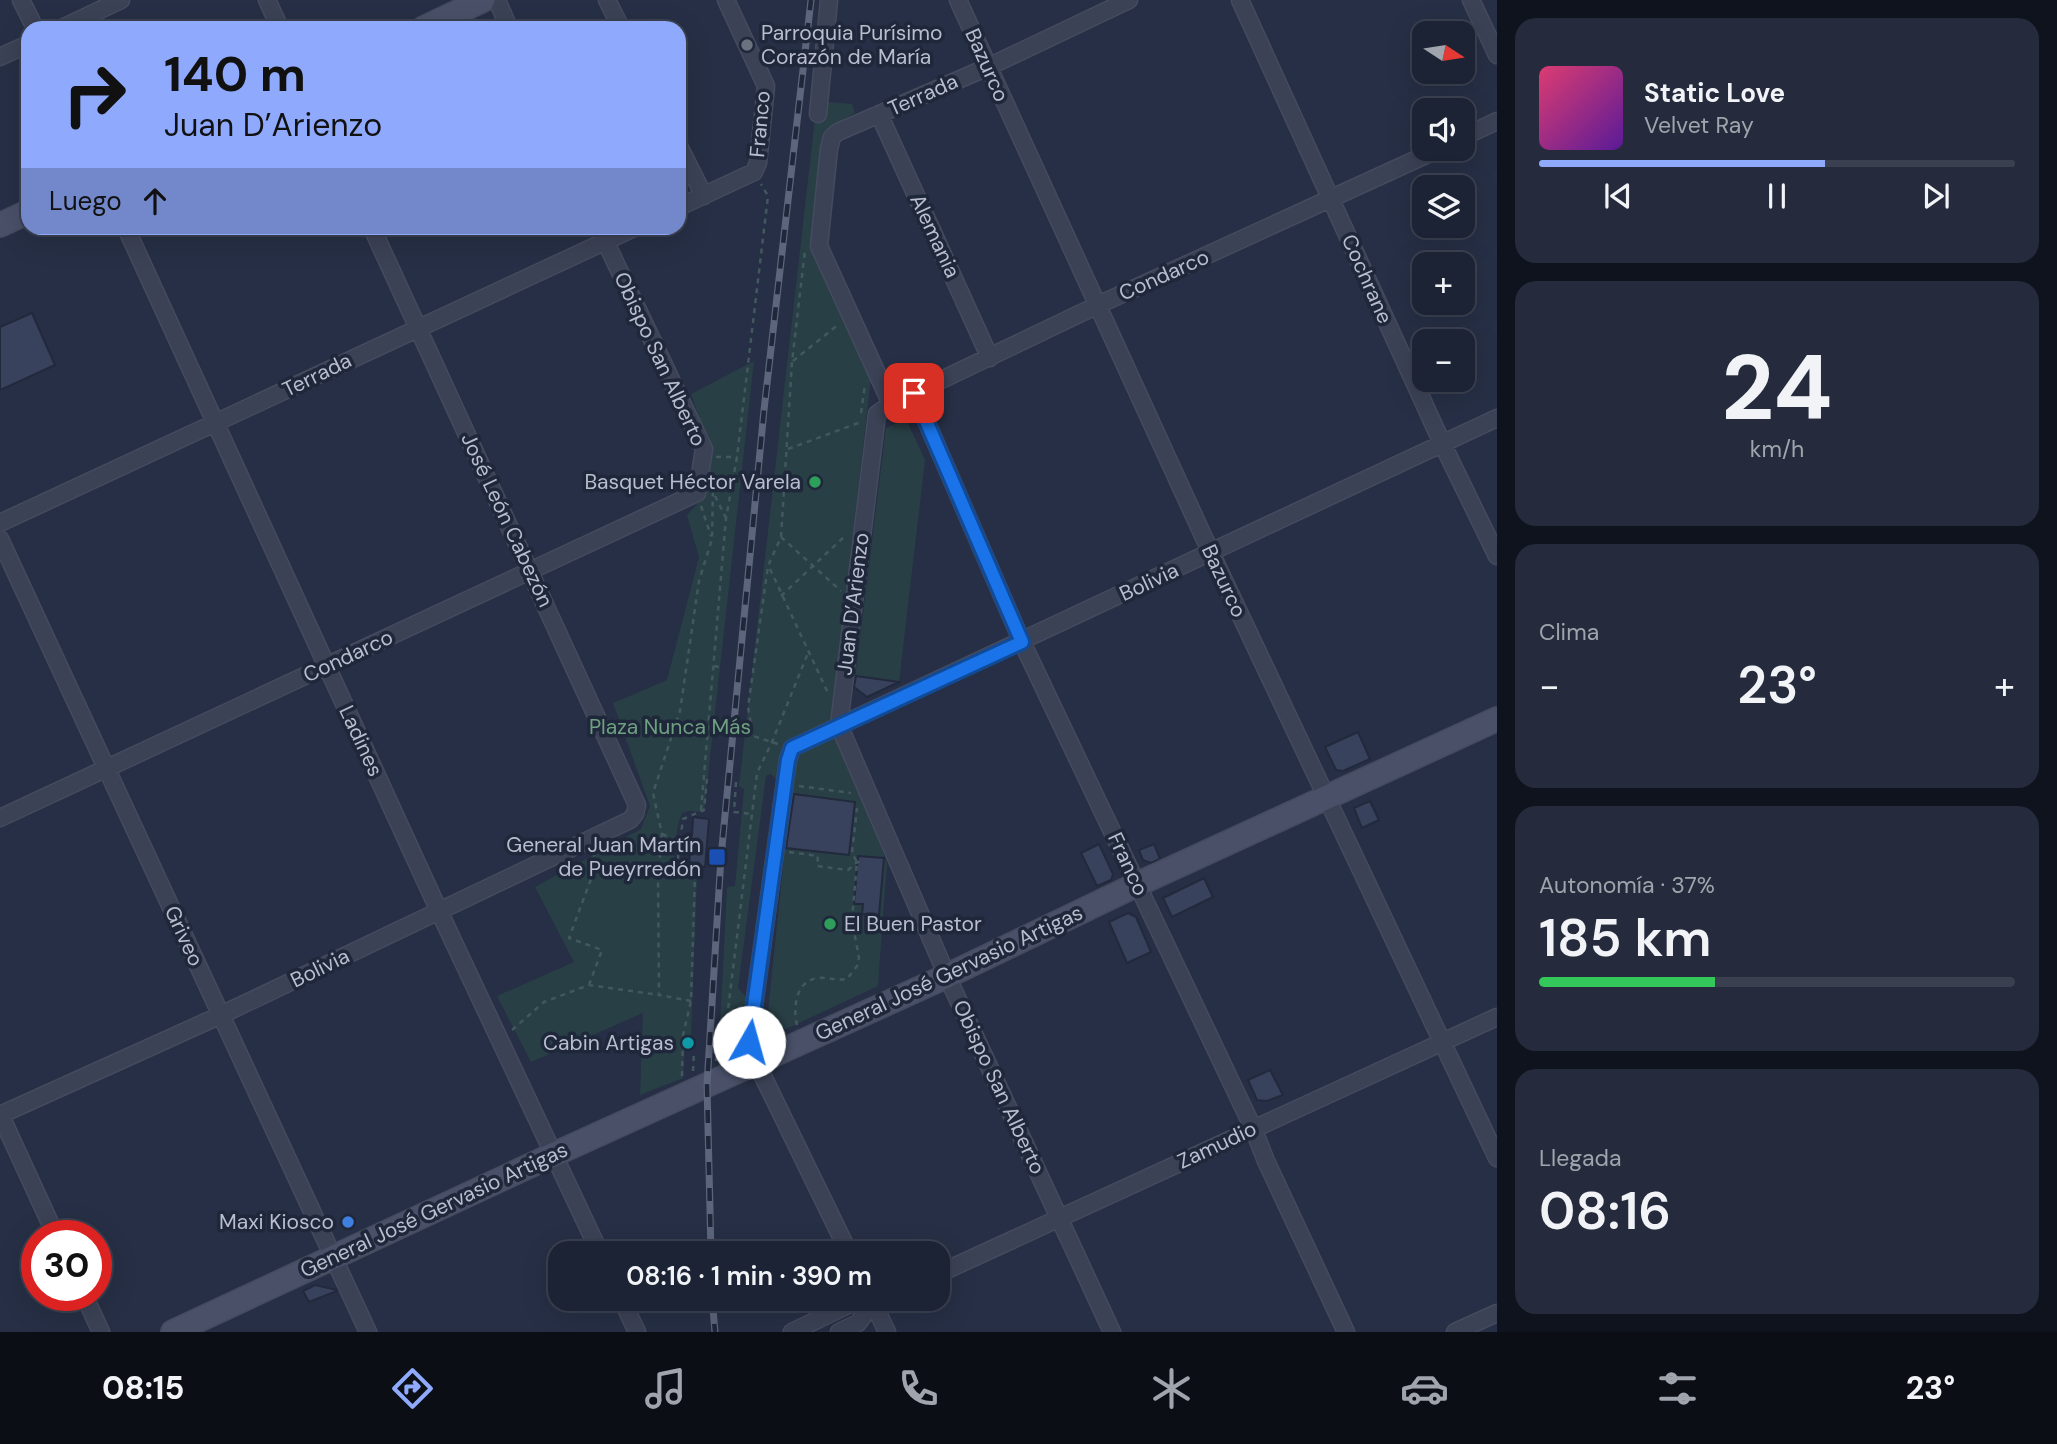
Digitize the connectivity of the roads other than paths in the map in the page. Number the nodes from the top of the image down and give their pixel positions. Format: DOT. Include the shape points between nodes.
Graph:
graph roads {
  1 [pos="21,0"];
  2 [pos="121,0"];
  3 [pos="267,0"];
  4 [pos="483,0"];
  5 [pos="497,0"];
  6 [pos="607,0"];
  7 [pos="726,0"];
  8 [pos="829,0"];
  9 [pos="958,0"];
  10 [pos="1129,0"];
  11 [pos="1240,0"];
  12 [pos="1471,0"];
  13 [pos="32,21"];
  14 [pos="77,21"];
  15 [pos="277,21"];
  16 [pos="439,21"];
  17 [pos="506,21"];
  18 [pos="618,21"];
  19 [pos="21,47"];
  20 [pos="1497,55"];
  21 [pos="0,57"];
  22 [pos="988,67"];
  23 [pos="818,114"];
  24 [pos="879,114"];
  25 [pos="1497,121"];
  26 [pos="1475,131"];
  27 [pos="686,160"];
  28 [pos="1414,161"];
  29 [pos="704,196"];
  30 [pos="1331,200"];
  31 [pos="686,204"];
  32 [pos="21,215"];
  33 [pos="0,225"];
  34 [pos="129,235"];
  35 [pos="375,235"];
  36 [pos="600,235"];
  37 [pos="602,235"];
  38 [pos="1098,305"];
  39 [pos="418,326"];
  40 [pos="990,358"];
  41 [pos="914,393"];
  42 [pos="891,404"];
  43 [pos="1497,418"];
  44 [pos="215,423"];
  45 [pos="1442,443"];
  46 [pos="697,493"];
  47 [pos="0,523"];
  48 [pos="0,539"];
  49 [pos="1211,553"];
  50 [pos="1497,556"];
  51 [pos="531,570"];
  52 [pos="1022,642"];
  53 [pos="327,666"];
  54 [pos="1497,719"];
  55 [pos="839,725"];
  56 [pos="107,768"];
  57 [pos="1326,797"];
  58 [pos="635,814"];
  59 [pos="0,818"];
  60 [pos="1138,884"];
  61 [pos="439,911"];
  62 [pos="947,976"];
  63 [pos="220,1016"];
  64 [pos="1497,1017"];
  65 [pos="1443,1042"];
  66 [pos="756,1062"];
  67 [pos="0,1114"];
  68 [pos="1253,1128"];
  69 [pos="555,1154"];
  70 [pos="1497,1158"];
  71 [pos="1060,1219"];
  72 [pos="49,1220"];
  73 [pos="595,1241"];
  74 [pos="843,1241"];
  75 [pos="334,1257"];
  76 [pos="950,1269"];
  77 [pos="91,1311"];
  78 [pos="627,1311"];
  79 [pos="836,1311"];
  80 [pos="855,1311"];
  81 [pos="868,1311"];
  82 [pos="880,1311"];
  83 [pos="1497,1313"];
  84 [pos="101,1332"];
  85 [pos="173,1332"];
  86 [pos="368,1332"];
  87 [pos="637,1332"];
  88 [pos="792,1332"];
  89 [pos="814,1332"];
  90 [pos="839,1332"];
  91 [pos="887,1332"];
  92 [pos="1112,1332"];
  93 [pos="1346,1332"];
  94 [pos="1455,1332"];
  1 -- 13 [label="street"];
  2 -- 14 [label="street"];
  3 -- 15 [label="street"];
  4 -- 16 [label="street"];
  5 -- 17 [label="street"];
  6 -- 18 [label="street"];
  7 -- 29 [label="street, Franco" via="766,86 758,163 754,172"];
  8 -- 23 [label="street"];
  9 -- 22 [label="street, Bazurco"];
  10 -- 22 [label="street, Terrada"];
  11 -- 30 [label="street, Cochrane"];
  12 -- 20 [label="street"];
  19 -- 21 [label="street"];
  22 -- 24 [label="street, Terrada"];
  22 -- 38 [label="street, Bazurco"];
  24 -- 40 [label="street, Alemania"];
  24 -- 42 [label="street, Terrada" via="832,137 819,246"];
  25 -- 26 [label="street"];
  27 -- 29 [label="street"];
  28 -- 30 [label="street, Condarco"];
  29 -- 31 [label="street"];
  30 -- 38 [label="street, Condarco"];
  30 -- 45 [label="street, Cochrane"];
  32 -- 33 [label="street"];
  34 -- 44 [label="street, Ladines"];
  35 -- 39 [label="street, José León Cabezón"];
  36 -- 39 [label="street, Terrada"];
  37 -- 46 [label="street, Obispo San Alberto" via="704,449"];
  38 -- 40 [label="street, Condarco"];
  38 -- 49 [label="street, Bazurco"];
  39 -- 44 [label="street, Terrada"];
  39 -- 51 [label="street, José León Cabezón"];
  40 -- 41 [label="street, Condarco"];
  41 -- 42 [label="street, Condarco"];
  41 -- 52 [label="street, Franco"];
  42 -- 55 [label="street, Juan D’Arienzo" via="867,423"];
  43 -- 45 [label="street, Bolivia"];
  44 -- 47 [label="street, Terrada"];
  44 -- 53 [label="street, Ladines"];
  45 -- 49 [label="street, Bolivia"];
  45 -- 50 [label="street, Cochrane"];
  46 -- 51 [label="street, Condarco"];
  48 -- 56 [label="street, Griveo"];
  49 -- 52 [label="street, Bolivia"];
  49 -- 57 [label="street, Bazurco"];
  51 -- 53 [label="street, Condarco"];
  51 -- 58 [label="street, José León Cabezón" via="637,805"];
  52 -- 55 [label="street, Bolivia"];
  52 -- 60 [label="street, Franco"];
  53 -- 56 [label="street, Condarco"];
  53 -- 61 [label="street, Ladines"];
  54 -- 57 [label="street, General José Gervasio Artigas"];
  55 -- 62 [label="street, Obispo San Alberto" via="864,794"];
  55 -- 66 [label="street" via="792,748 749,1042"];
  56 -- 59 [label="street, Condarco"];
  56 -- 63 [label="street, Griveo"];
  57 -- 60 [label="street, General José Gervasio Artigas"];
  57 -- 65 [label="street, Bazurco"];
  58 -- 61 [label="street, Bolivia"];
  60 -- 62 [label="street, General José Gervasio Artigas"];
  60 -- 68 [label="street, Franco"];
  61 -- 63 [label="street, Bolivia"];
  61 -- 69 [label="street, Ladines"];
  62 -- 66 [label="street, General José Gervasio Artigas"];
  62 -- 71 [label="street, Obispo San Alberto"];
  63 -- 67 [label="street, Bolivia"];
  63 -- 75 [label="street, Griveo"];
  64 -- 65 [label="street, Zamudio"];
  65 -- 68 [label="street, Zamudio"];
  65 -- 70 [label="street, Bazurco"];
  66 -- 69 [label="street, General José Gervasio Artigas"];
  66 -- 74 [label="street"];
  67 -- 72 [label="street"];
  68 -- 71 [label="street, Zamudio"];
  68 -- 93 [label="street, Franco"];
  69 -- 73 [label="street, Ladines"];
  69 -- 75 [label="street, General José Gervasio Artigas"];
  71 -- 76 [label="street, Zamudio"];
  71 -- 92 [label="street, Obispo San Alberto"];
  75 -- 85 [label="street, General José Gervasio Artigas"];
  75 -- 86 [label="street, Griveo"];
  77 -- 84 [label="street"];
  78 -- 87 [label="street"];
  79 -- 88 [label="street"];
  80 -- 89 [label="street"];
  81 -- 90 [label="street" via="859,1323"];
  82 -- 91 [label="street"];
  83 -- 94 [label="street"];
}
